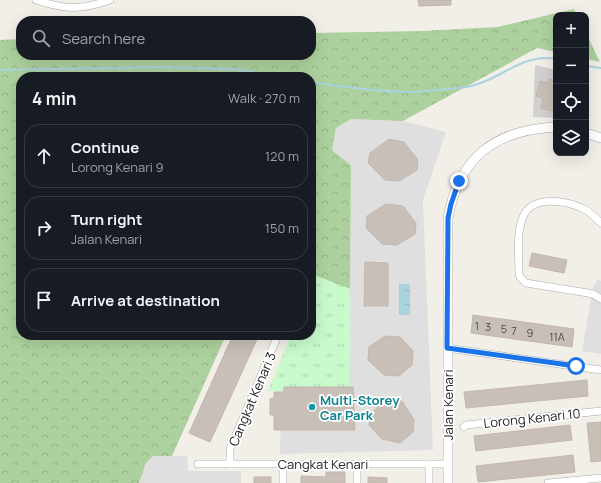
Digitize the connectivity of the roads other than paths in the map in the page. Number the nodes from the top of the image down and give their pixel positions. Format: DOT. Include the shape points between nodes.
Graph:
graph roads {
  1 [pos="36,0"];
  2 [pos="110,0"];
  3 [pos="553,127"];
  4 [pos="589,134"];
  5 [pos="601,138"];
  6 [pos="601,223"];
  7 [pos="601,299"];
  8 [pos="276,340"];
  9 [pos="447,348"];
  10 [pos="601,370"];
  11 [pos="601,411"];
  12 [pos="464,427"];
  13 [pos="198,464"];
  14 [pos="230,464"];
  15 [pos="283,464"];
  16 [pos="357,464"];
  17 [pos="429,464"];
  18 [pos="448,464"];
  19 [pos="601,478"];
  20 [pos="283,483"];
  21 [pos="357,483"];
  22 [pos="428,483"];
  23 [pos="448,483"];
  24 [pos="548,483"];
  1 -- 2 [label="street" via="62,7 78,8"];
  3 -- 9 [label="street, Jalan Kenari" via="516,132 496,142 478,155 459,181 448,218"];
  4 -- 5 [label="street"];
  6 -- 7 [label="street" via="585,210 566,202 533,205 522,218 519,273 526,283 594,294"];
  8 -- 14 [label="street, Cangkat Kenari 3" via="230,449"];
  9 -- 10 [label="street"];
  9 -- 18 [label="street, Jalan Kenari"];
  11 -- 12 [label="street, Lorong Kenari 10"];
  13 -- 14 [label="street, Cangkat Kenari" via="210,467"];
  14 -- 15 [label="street, Cangkat Kenari"];
  15 -- 16 [label="street, Cangkat Kenari"];
  15 -- 20 [label="street"];
  16 -- 17 [label="street, Cangkat Kenari"];
  16 -- 21 [label="street"];
  17 -- 18 [label="street, Cangkat Kenari"];
  17 -- 22 [label="street"];
  18 -- 23 [label="street, Jalan Kenari"];
  19 -- 24 [label="street"];
}
